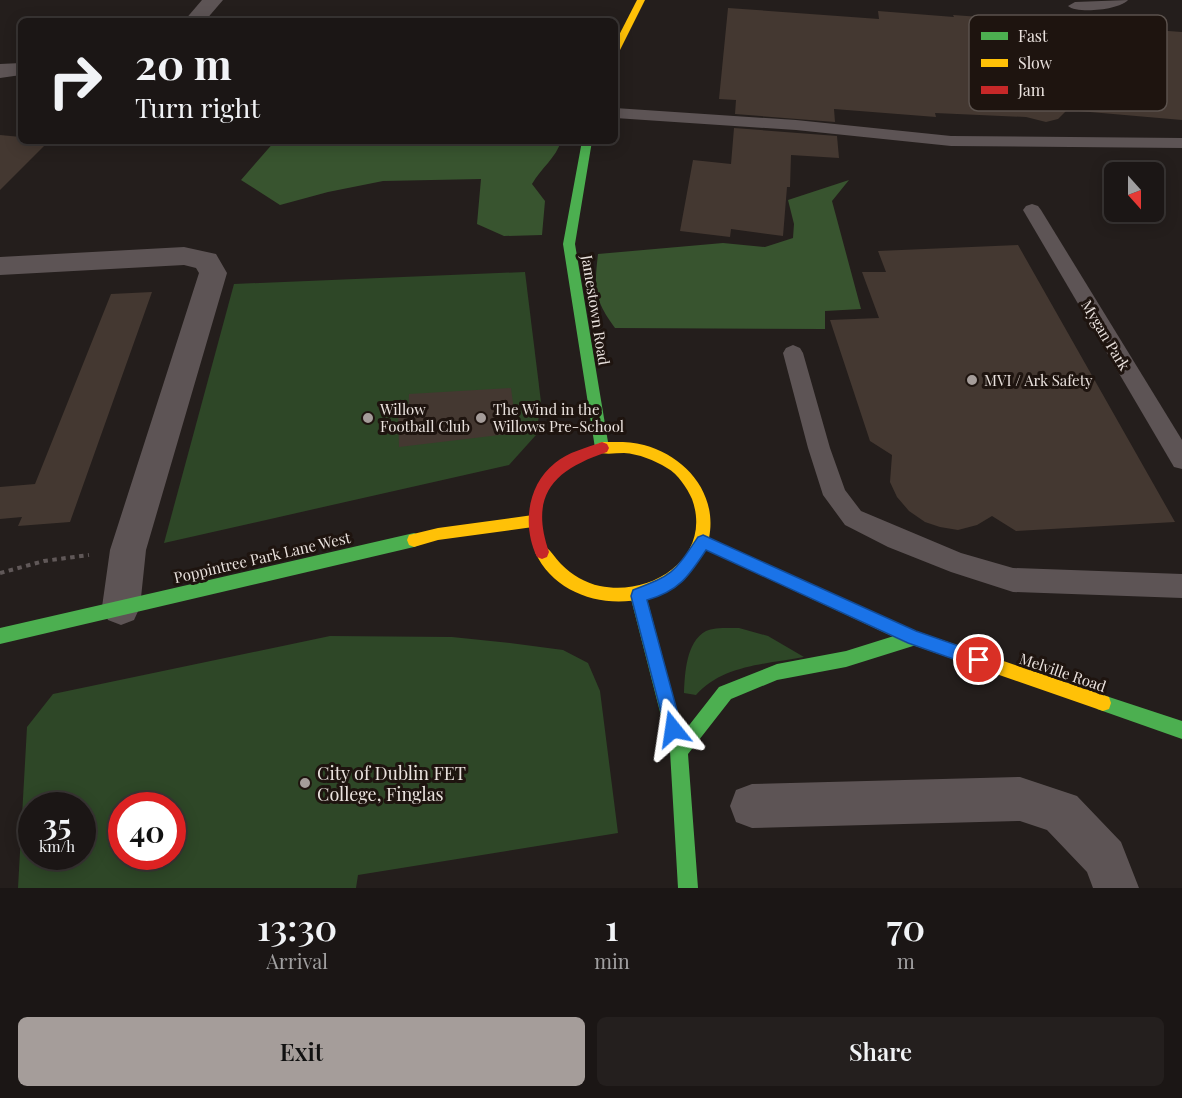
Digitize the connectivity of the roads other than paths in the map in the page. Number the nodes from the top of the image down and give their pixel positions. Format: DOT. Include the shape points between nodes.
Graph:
graph roads {
  1 [pos="213,0"];
  2 [pos="640,0"];
  3 [pos="1121,0"];
  4 [pos="1075,6"];
  5 [pos="197,18"];
  6 [pos="618,46"];
  7 [pos="18,69"];
  8 [pos="0,71"];
  9 [pos="618,113"];
  10 [pos="1182,143"];
  11 [pos="586,144"];
  12 [pos="1032,210"];
  13 [pos="0,266"];
  14 [pos="793,353"];
  15 [pos="602,448"];
  16 [pos="1182,460"];
  17 [pos="533,520"];
  18 [pos="703,542"];
  19 [pos="1182,586"];
  20 [pos="638,596"];
  21 [pos="121,607"];
  22 [pos="0,636"];
  23 [pos="913,638"];
  24 [pos="1182,730"];
  25 [pos="679,751"];
  26 [pos="752,806"];
  27 [pos="688,888"];
  28 [pos="1116,888"];
  1 -- 5 [label="street"];
  2 -- 6 [label="street"];
  3 -- 4 [label="lane" via="1115,4"];
  7 -- 8 [label="street"];
  9 -- 10 [label="lane" via="796,125 951,141"];
  11 -- 15 [label="street, Jamestown Road" via="569,244"];
  12 -- 16 [label="lane, Mygan Park"];
  13 -- 21 [label="street" via="184,256 206,261 213,273 128,550"];
  14 -- 19 [label="lane" via="835,495 853,518 950,560 1013,580"];
  15 -- 17 [label="street" via="575,457 553,472 538,495"];
  15 -- 18 [label="street" via="650,452 685,474 704,510"];
  17 -- 20 [label="street" via="539,548 562,577 589,592"];
  17 -- 21 [label="street, Poppintree Park Lane West" via="438,534"];
  18 -- 20 [label="street" via="681,576"];
  18 -- 23 [label="street, Melville Road"];
  20 -- 25 [label="street"];
  21 -- 22 [label="street, Poppintree Park Lane West"];
  23 -- 24 [label="street, Melville Road"];
  23 -- 25 [label="street" via="846,659 777,672 725,693"];
  25 -- 27 [label="street"];
  26 -- 28 [label="street" via="1020,799 1061,812 1105,858"];
}
